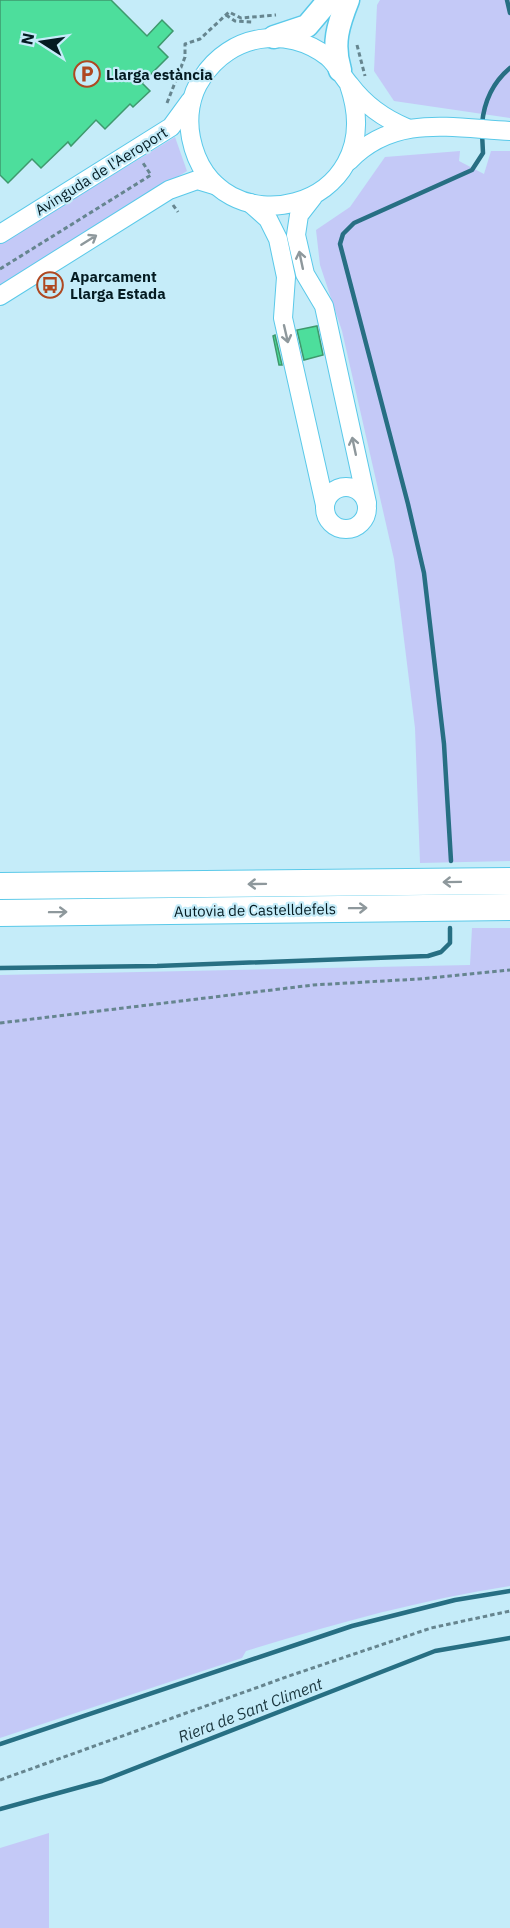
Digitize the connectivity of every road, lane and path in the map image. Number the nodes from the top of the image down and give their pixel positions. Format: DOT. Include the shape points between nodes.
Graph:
graph roads {
  1 [pos="329,0"];
  2 [pos="348,0"];
  3 [pos="284,15"];
  4 [pos="357,35"];
  5 [pos="274,37"];
  6 [pos="352,78"];
  7 [pos="193,97"];
  8 [pos="164,109"];
  9 [pos="407,128"];
  10 [pos="510,131"];
  11 [pos="140,158"];
  12 [pos="346,164"];
  13 [pos="221,188"];
  14 [pos="315,195"];
  15 [pos="250,203"];
  16 [pos="0,234"];
  17 [pos="0,269"];
  18 [pos="0,296"];
  19 [pos="367,503"];
  20 [pos="325,505"];
  21 [pos="510,881"];
  22 [pos="0,886"];
  23 [pos="510,907"];
  24 [pos="0,913"];
  25 [pos="510,970"];
  26 [pos="0,1023"];
  27 [pos="510,1611"];
  28 [pos="0,1780"];
  1 -- 5 [label="main road" via="307,26"];
  2 -- 6 [label="main road" via="335,46"];
  3 -- 8 [label="path" via="240,18 229,12 200,39 185,44 185,57"];
  4 -- 6 [label="path" via="359,60"];
  5 -- 6 [label="street" via="315,48"];
  5 -- 7 [label="street" via="250,40 219,56 207,68"];
  6 -- 9 [label="street" via="377,112"];
  6 -- 12 [label="street" via="357,135"];
  7 -- 13 [label="street" via="189,114 192,146 207,175"];
  7 -- 16 [label="street, Avinguda de l'Aeroport" via="171,127"];
  9 -- 10 [label="street"];
  9 -- 12 [label="street" via="375,138"];
  11 -- 17 [label="path" via="151,175"];
  12 -- 14 [label="street"];
  13 -- 15 [label="street"];
  18 -- 13 [label="street, one-way" via="169,190 197,180"];
  14 -- 15 [label="street" via="283,206"];
  19 -- 14 [label="street, one-way" via="324,306 305,274 296,235 299,215"];
  15 -- 20 [label="street, one-way" via="268,219 278,239 286,277 283,318"];
  19 -- 20 [label="street" via="358,491 346,487 331,494"];
  19 -- 20 [label="street" via="363,520 346,529 329,521"];
  21 -- 22 [label="highway, Autovia de Castelldefels, one-way"];
  24 -- 23 [label="highway, Autovia de Castelldefels, one-way"];
  25 -- 26 [label="path" via="313,985"];
  27 -- 28 [label="path" via="431,1628"];
}
